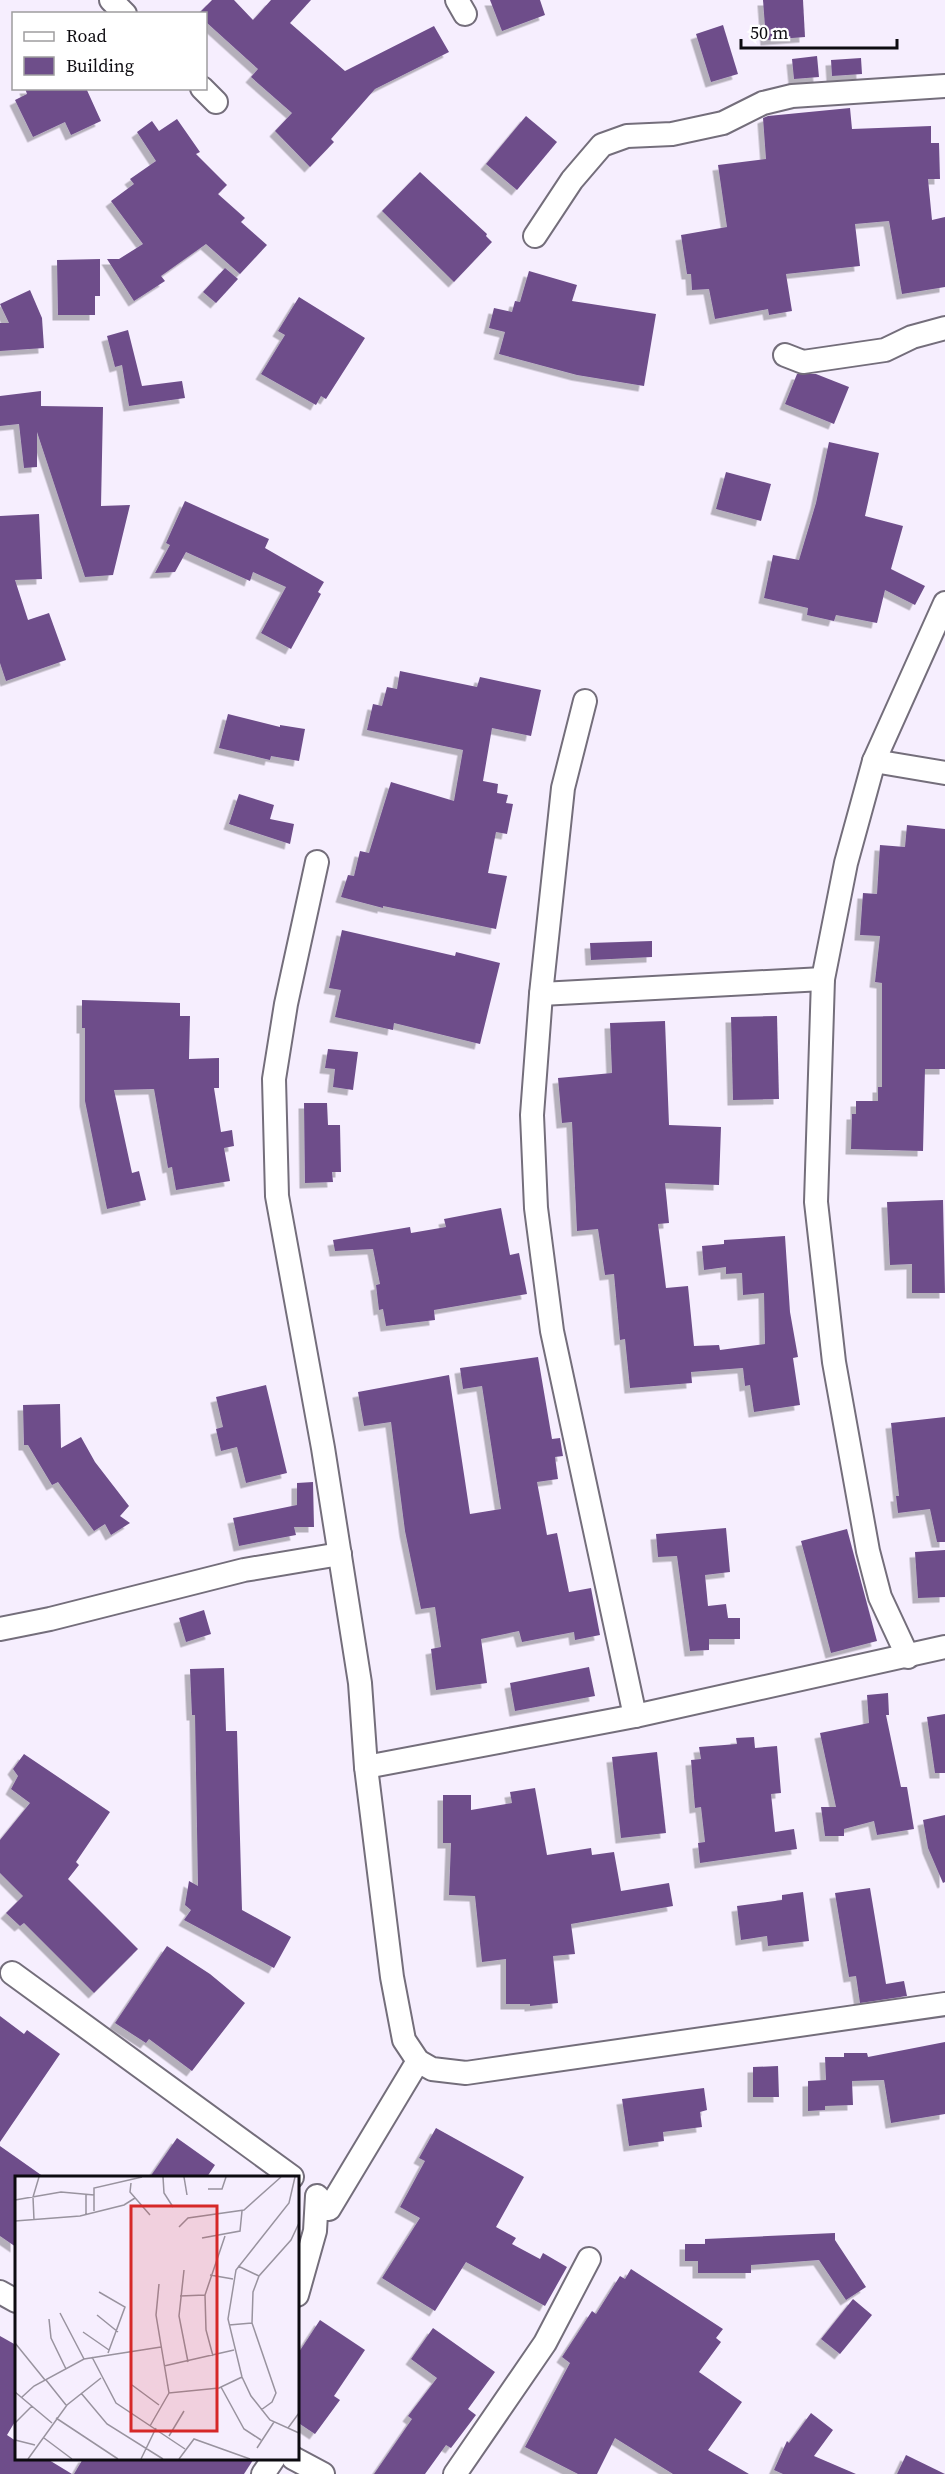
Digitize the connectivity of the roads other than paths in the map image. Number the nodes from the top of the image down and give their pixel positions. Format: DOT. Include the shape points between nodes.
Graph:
graph roads {
  1 [pos="111,0"];
  2 [pos="122,12"];
  3 [pos="945,86"];
  4 [pos="535,236"];
  5 [pos="945,328"];
  6 [pos="784,356"];
  7 [pos="945,603"];
  8 [pos="585,701"];
  9 [pos="874,761"];
  10 [pos="945,773"];
  11 [pos="317,862"];
  12 [pos="823,979"];
  13 [pos="541,994"];
  14 [pos="340,1554"];
  15 [pos="0,1629"];
  16 [pos="945,1647"];
  17 [pos="908,1657"];
  18 [pos="635,1716"];
  19 [pos="366,1767"];
  20 [pos="12,1973"];
  21 [pos="945,2004"];
  22 [pos="418,2061"];
  23 [pos="291,2176"];
  24 [pos="298,2182"];
  25 [pos="317,2196"];
  26 [pos="589,2259"];
  27 [pos="298,2291"];
  28 [pos="0,2292"];
  29 [pos="15,2300"];
  30 [pos="273,2459"];
  31 [pos="297,2459"];
  32 [pos="263,2474"];
  33 [pos="323,2474"];
  34 [pos="455,2474"];
  1 -- 2 [label="street"];
  3 -- 4 [label="street" via="792,96 763,102 723,123 672,134 627,136 602,145 572,180"];
  5 -- 6 [label="street" via="875,352 803,362"];
  7 -- 9 [label="street"];
  8 -- 13 [label="street" via="563,788"];
  9 -- 10 [label="street"];
  9 -- 12 [label="street" via="846,863"];
  11 -- 14 [label="street" via="276,1068 274,1138 277,1196"];
  12 -- 13 [label="street"];
  12 -- 17 [label="street" via="816,1202 834,1362 868,1551 880,1597"];
  13 -- 18 [label="street" via="532,1115 536,1208 552,1331"];
  14 -- 15 [label="street" via="244,1570"];
  14 -- 19 [label="street" via="360,1683"];
  16 -- 17 [label="street"];
  17 -- 18 [label="street"];
  18 -- 19 [label="street"];
  19 -- 22 [label="street" via="392,1977 404,2040"];
  20 -- 23 [label="street"];
  21 -- 22 [label="street" via="466,2073 432,2070"];
  22 -- 25 [label="street" via="329,2209"];
  24 -- 25 [label="street"];
  25 -- 27 [label="street" via="315,2231"];
  26 -- 34 [label="street" via="545,2343"];
  28 -- 29 [label="street"];
  30 -- 32 [label="street"];
  31 -- 33 [label="street"];
}
